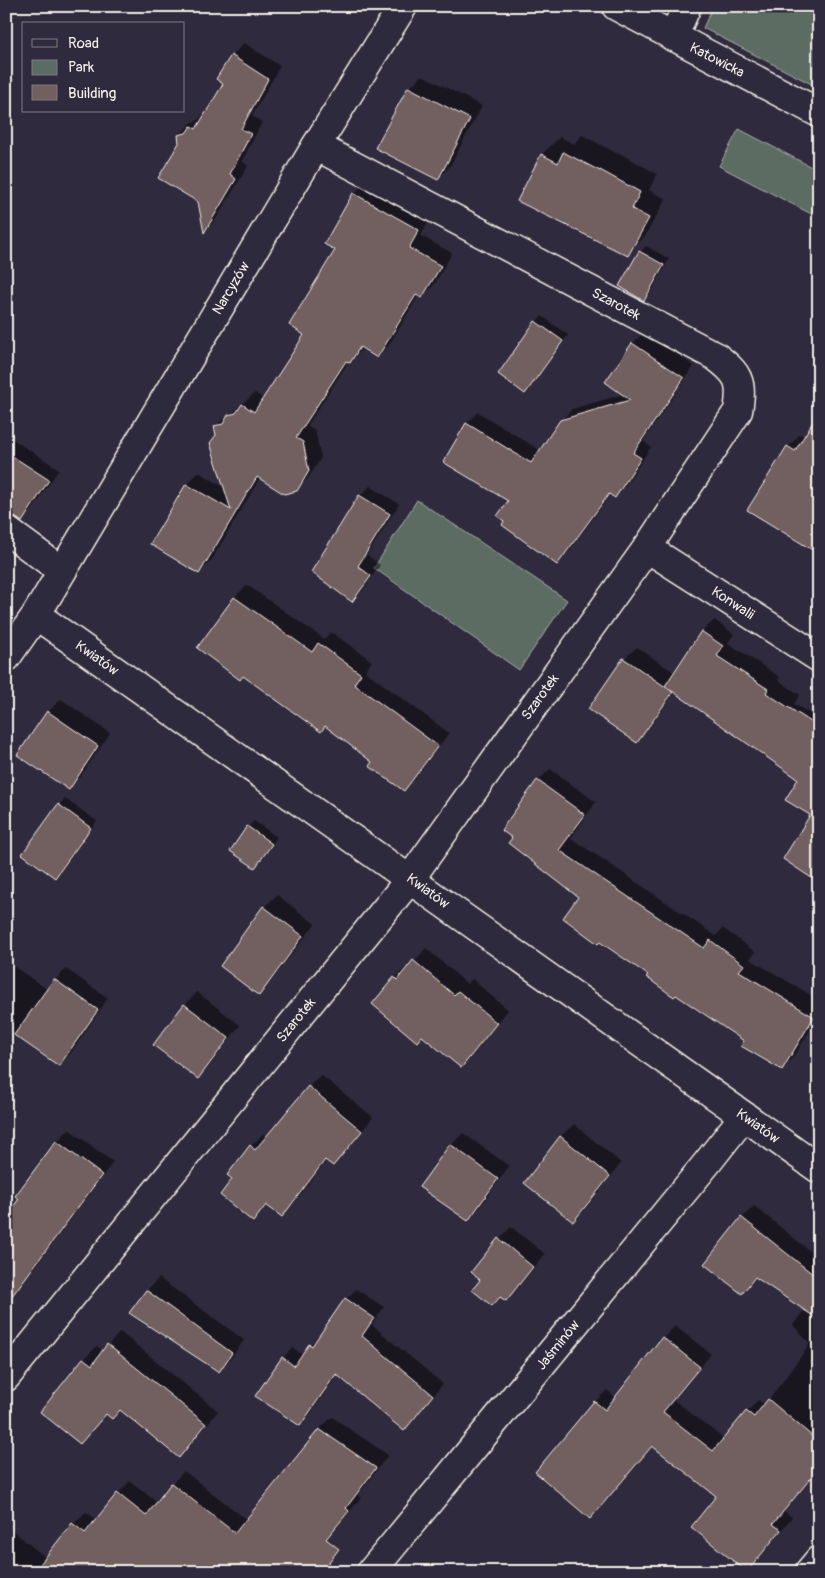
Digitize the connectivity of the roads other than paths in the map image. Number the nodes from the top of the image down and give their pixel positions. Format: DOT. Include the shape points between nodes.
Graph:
graph roads {
  1 [pos="403,6"];
  2 [pos="616,6"];
  3 [pos="688,6"];
  4 [pos="673,38"];
  5 [pos="819,113"];
  6 [pos="316,146"];
  7 [pos="6,530"];
  8 [pos="647,548"];
  9 [pos="62,571"];
  10 [pos="36,614"];
  11 [pos="6,658"];
  12 [pos="819,658"];
  13 [pos="410,879"];
  14 [pos="744,1116"];
  15 [pos="819,1169"];
  16 [pos="6,1377"];
  17 [pos="819,1560"];
  18 [pos="370,1572"];
  19 [pos="809,1572"];
  1 -- 6 [label="street, Narcyzów"];
  2 -- 4 [label="street, Katowicka"];
  3 -- 4 [label="street"];
  4 -- 5 [label="street, Katowicka"];
  6 -- 8 [label="street, Szarotek" via="715,356 729,367 738,380 741,394 738,411"];
  6 -- 9 [label="street, Narcyzów"];
  7 -- 9 [label="street"];
  8 -- 12 [label="street, Konwalii"];
  8 -- 13 [label="street, Szarotek"];
  9 -- 10 [label="street, Narcyzów"];
  10 -- 11 [label="street, Narcyzów"];
  10 -- 13 [label="street, Kwiatów"];
  13 -- 14 [label="street, Kwiatów"];
  13 -- 16 [label="street, Szarotek"];
  14 -- 15 [label="street, Kwiatów"];
  14 -- 18 [label="street, Jaśminów"];
  17 -- 19 [label="street"];
}
